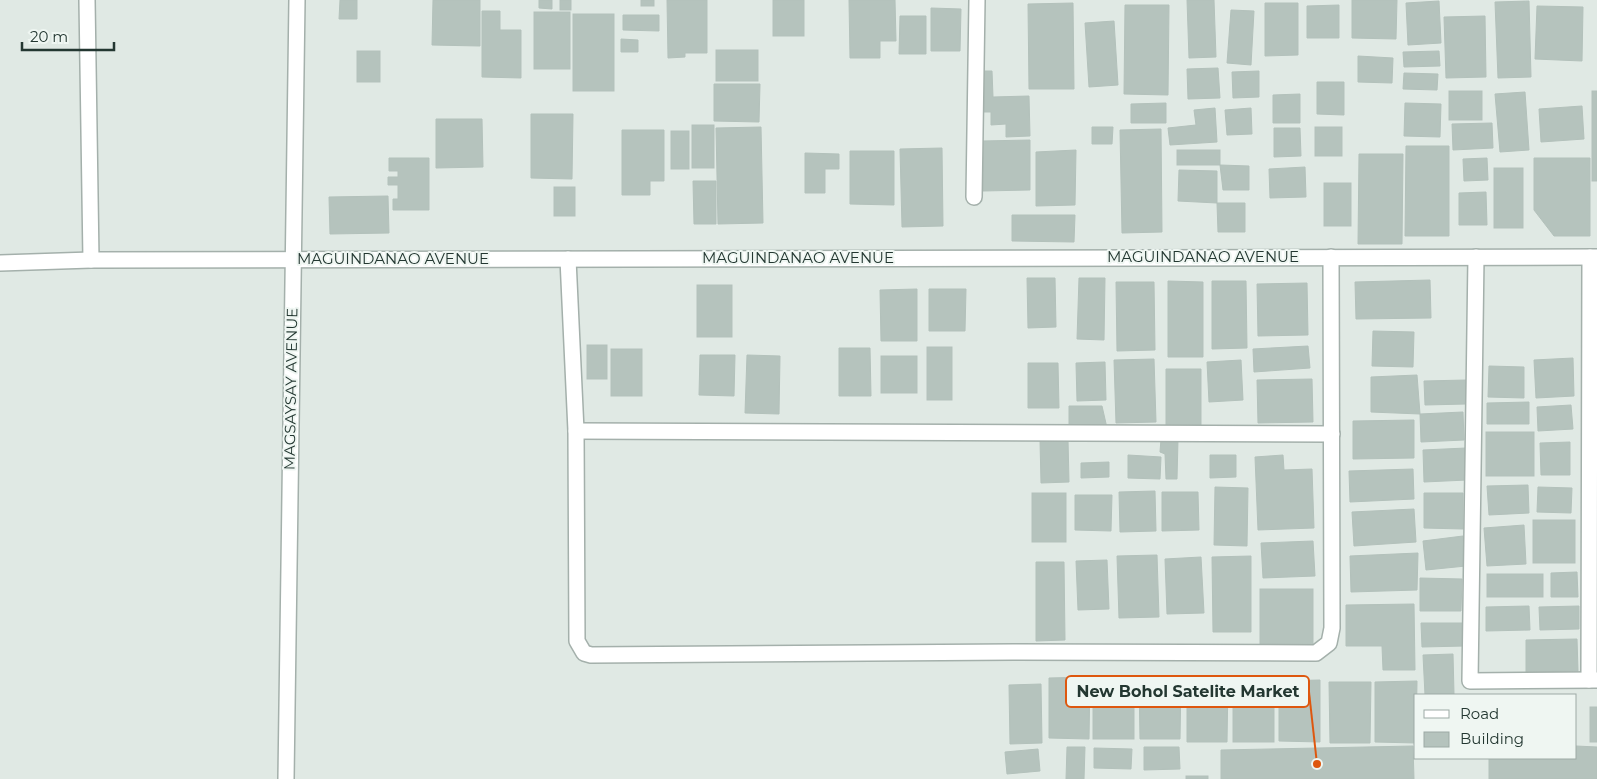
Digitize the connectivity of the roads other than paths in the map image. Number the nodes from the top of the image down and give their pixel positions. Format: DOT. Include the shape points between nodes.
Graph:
graph roads {
  1 [pos="87,0"];
  2 [pos="297,0"];
  3 [pos="976,0"];
  4 [pos="974,197"];
  5 [pos="1331,257"];
  6 [pos="1476,257"];
  7 [pos="1594,257"];
  8 [pos="293,259"];
  9 [pos="568,259"];
  10 [pos="91,260"];
  11 [pos="0,263"];
  12 [pos="576,431"];
  13 [pos="1332,434"];
  14 [pos="1593,680"];
  15 [pos="286,779"];
  1 -- 10 [label="street"];
  2 -- 8 [label="street, MAGSAYSAY AVENUE"];
  3 -- 4 [label="street"];
  5 -- 6 [label="street, MAGUINDANAO AVENUE"];
  5 -- 9 [label="street, MAGUINDANAO AVENUE"];
  5 -- 13 [label="street"];
  6 -- 7 [label="street, MAGUINDANAO AVENUE"];
  6 -- 14 [label="street" via="1470,681"];
  7 -- 14 [label="street"];
  8 -- 9 [label="street, MAGUINDANAO AVENUE"];
  8 -- 10 [label="street, MAGUINDANAO AVENUE"];
  8 -- 15 [label="street, MAGSAYSAY AVENUE"];
  9 -- 12 [label="street"];
  10 -- 11 [label="street, MAGUINDANAO AVENUE"];
  12 -- 13 [label="street"];
  12 -- 13 [label="street" via="577,641 584,653 591,655 1316,653 1328,643 1332,628"];
}
